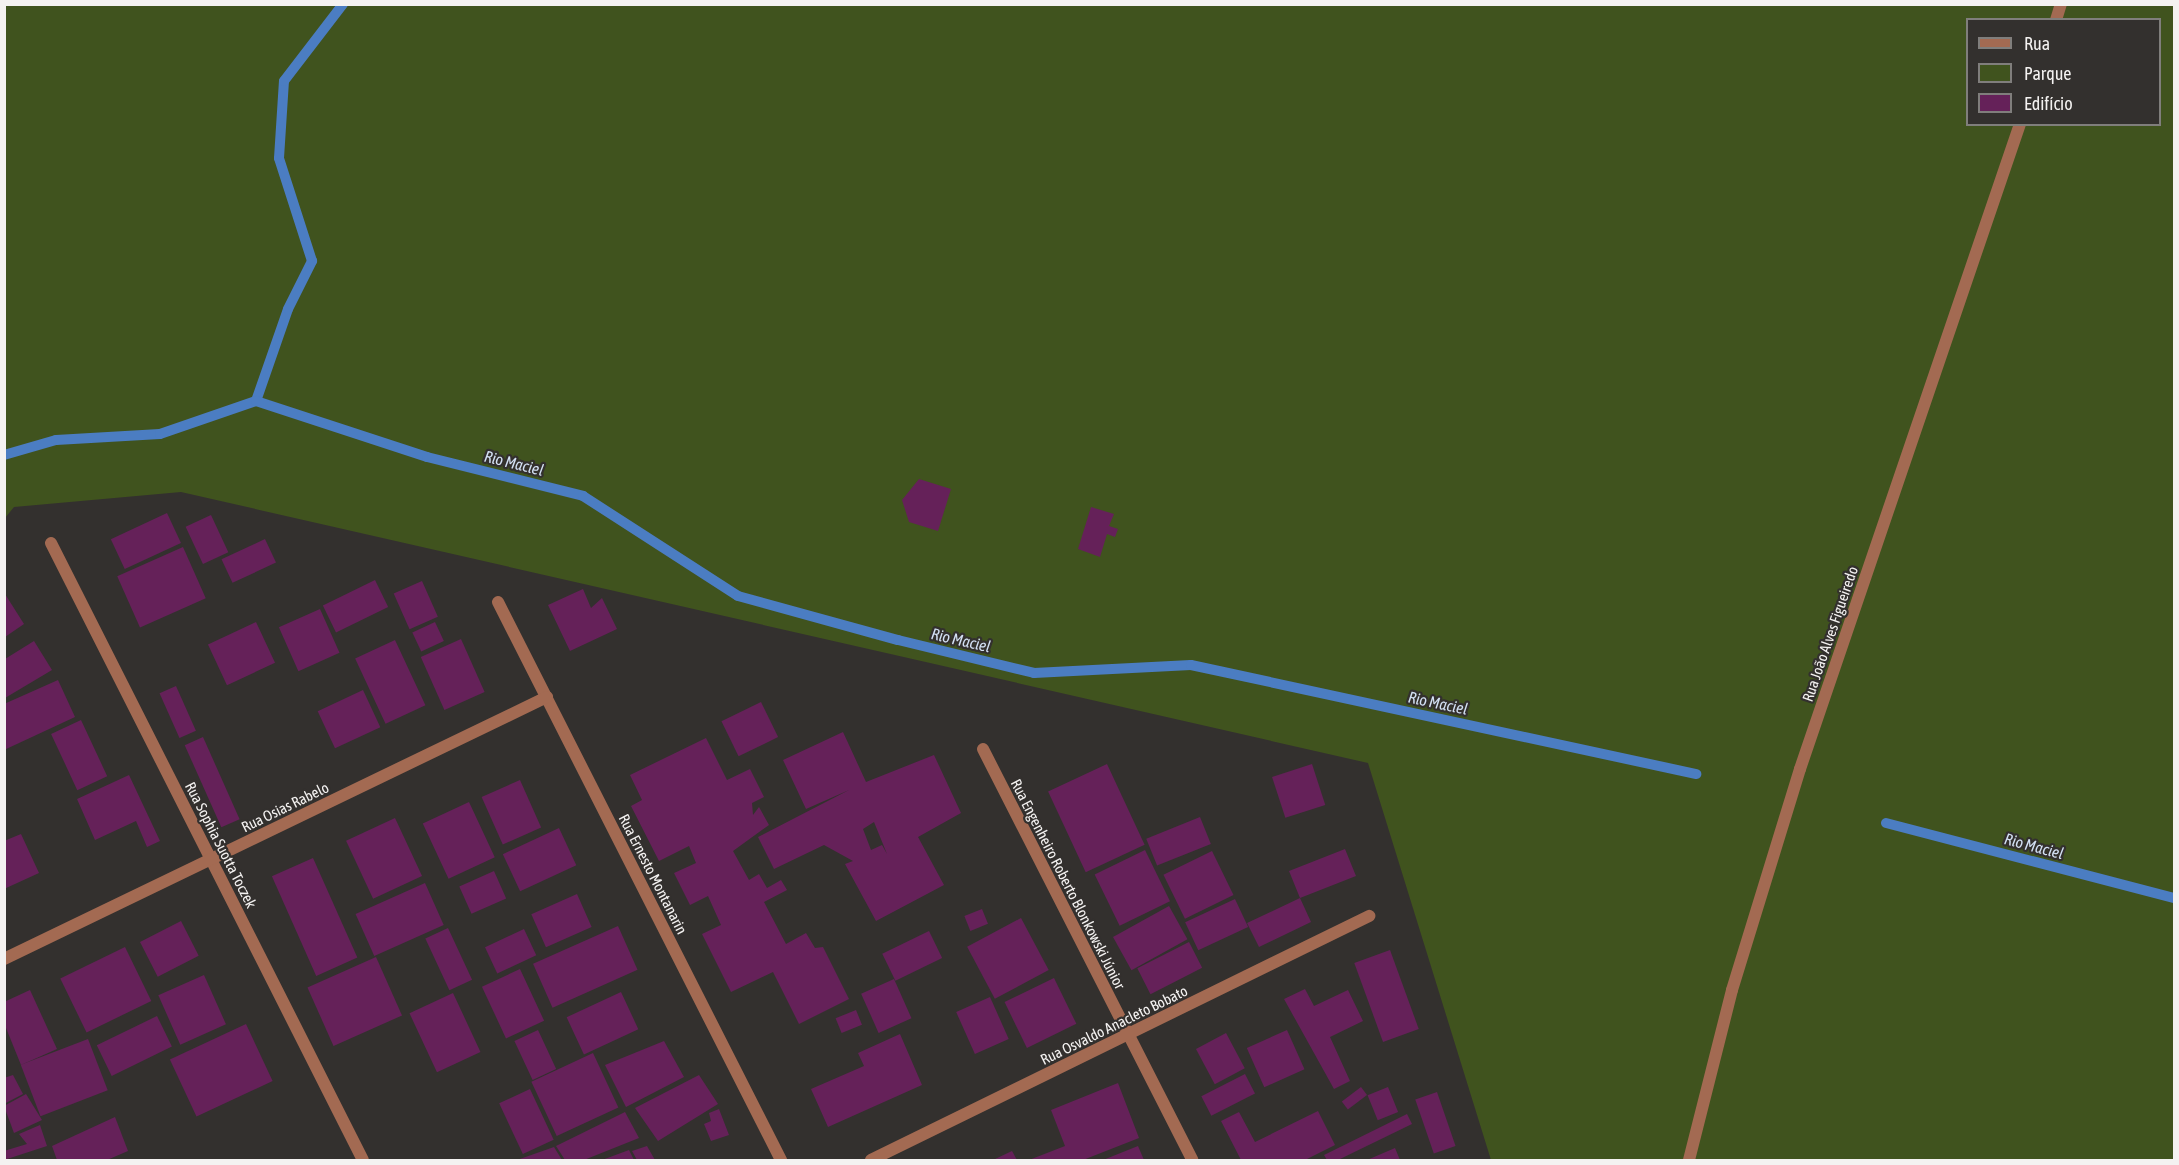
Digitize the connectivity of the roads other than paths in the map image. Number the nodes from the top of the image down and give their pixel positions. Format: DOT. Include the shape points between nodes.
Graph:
graph roads {
  1 [pos="2019,126"];
  2 [pos="51,543"];
  3 [pos="498,602"];
  4 [pos="547,697"];
  5 [pos="983,748"];
  6 [pos="212,859"];
  7 [pos="1370,916"];
  8 [pos="4,959"];
  9 [pos="1128,1034"];
  10 [pos="363,1161"];
  11 [pos="781,1161"];
  12 [pos="871,1161"];
  13 [pos="1192,1161"];
  14 [pos="1689,1161"];
  1 -- 14 [label="street, Rua João Alves Figueiredo" via="1800,769 1732,990"];
  2 -- 6 [label="street, Rua Sophia Suotta Toczek"];
  3 -- 4 [label="street, Rua Ernesto Montanarin"];
  4 -- 6 [label="street, Rua Osias Rabelo"];
  4 -- 11 [label="street, Rua Ernesto Montanarin"];
  5 -- 9 [label="street, Rua Engenheiro Roberto Blonkowski Júnior"];
  6 -- 8 [label="street, Rua Osias Rabelo"];
  6 -- 10 [label="street, Rua Sophia Suotta Toczek"];
  7 -- 9 [label="street, Rua Osvaldo Anacleto Bobato"];
  9 -- 12 [label="street, Rua Osvaldo Anacleto Bobato"];
  9 -- 13 [label="street, Rua Engenheiro Roberto Blonkowski Júnior"];
}
